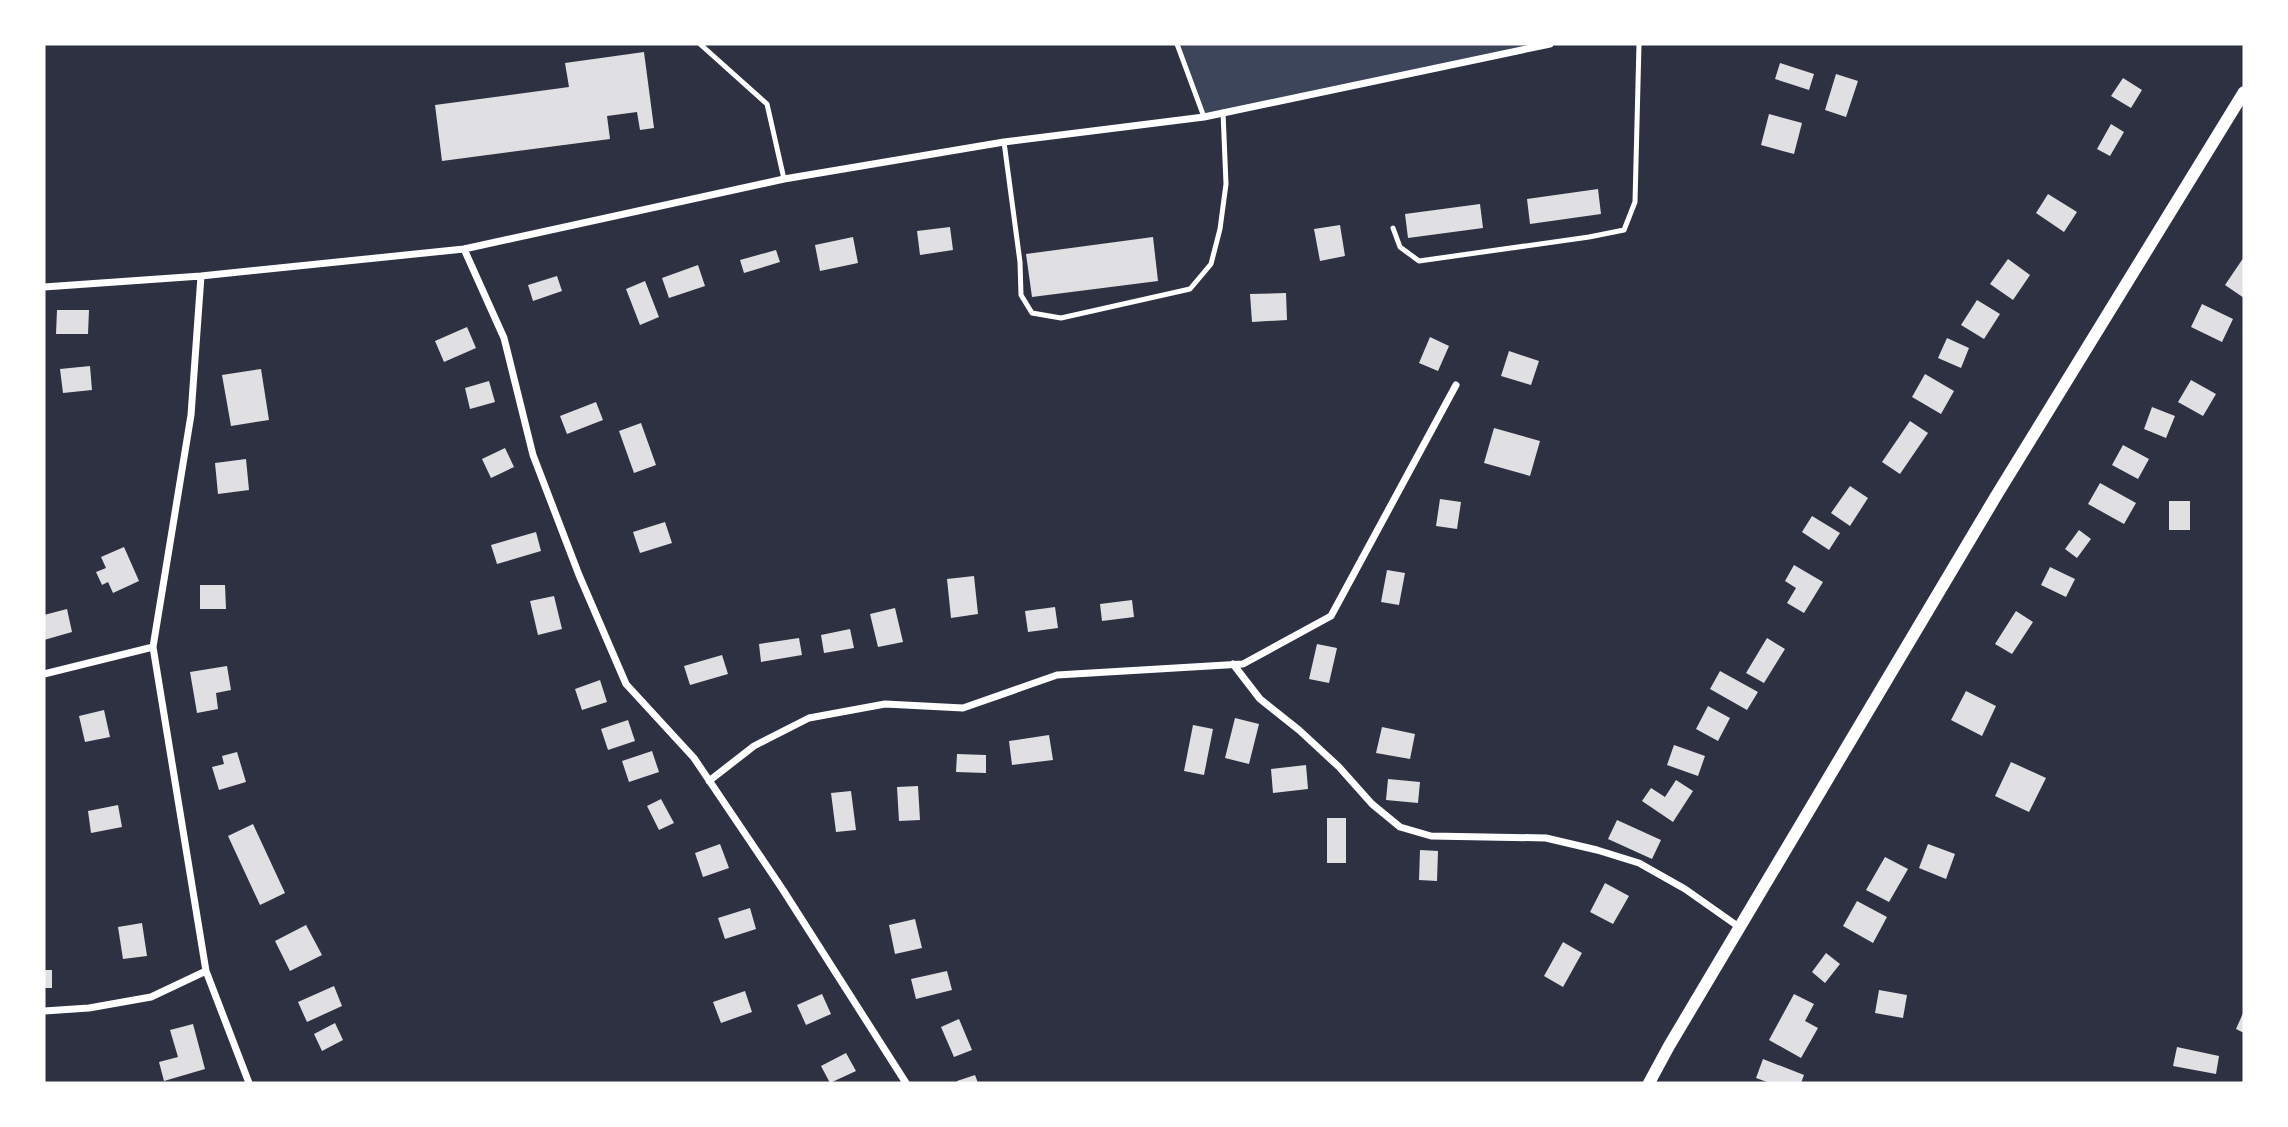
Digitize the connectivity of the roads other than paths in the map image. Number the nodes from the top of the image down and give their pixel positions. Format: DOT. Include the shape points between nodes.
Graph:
graph roads {
  1 [pos="700,44"];
  2 [pos="1177,44"];
  3 [pos="1550,44"];
  4 [pos="1639,44"];
  5 [pos="2244,92"];
  6 [pos="1223,112"];
  7 [pos="1204,117"];
  8 [pos="1004,142"];
  9 [pos="784,178"];
  10 [pos="1393,228"];
  11 [pos="464,250"];
  12 [pos="201,276"];
  13 [pos="44,287"];
  14 [pos="1456,385"];
  15 [pos="153,647"];
  16 [pos="1233,664"];
  17 [pos="44,674"];
  18 [pos="709,781"];
  19 [pos="1740,927"];
  20 [pos="206,971"];
  21 [pos="44,1011"];
  22 [pos="249,1083"];
  23 [pos="906,1083"];
  24 [pos="1650,1083"];
  1 -- 9 [label="lane" via="767,104"];
  2 -- 7 [label="lane"];
  3 -- 6 [label="street"];
  4 -- 10 [label="lane" via="1635,202 1624,230 1419,261 1400,247"];
  5 -- 19 [label="street" via="1996,496"];
  6 -- 7 [label="street"];
  6 -- 8 [label="lane" via="1226,184 1211,264 1189,289 1061,318 1032,313 1021,295"];
  7 -- 8 [label="street"];
  8 -- 9 [label="street"];
  9 -- 11 [label="street"];
  11 -- 12 [label="street"];
  11 -- 18 [label="street" via="504,338 533,454 626,684 694,758"];
  12 -- 13 [label="street"];
  12 -- 15 [label="street" via="191,415"];
  14 -- 16 [label="street" via="1331,616 1243,664"];
  15 -- 17 [label="street"];
  15 -- 20 [label="street"];
  16 -- 18 [label="street" via="1057,675 962,708 885,704 809,718 754,746"];
  16 -- 19 [label="street" via="1260,699 1400,827 1431,836 1546,838 1597,850 1639,863"];
  18 -- 23 [label="street"];
  19 -- 24 [label="street"];
  20 -- 21 [label="street" via="151,997"];
  20 -- 22 [label="street"];
}
